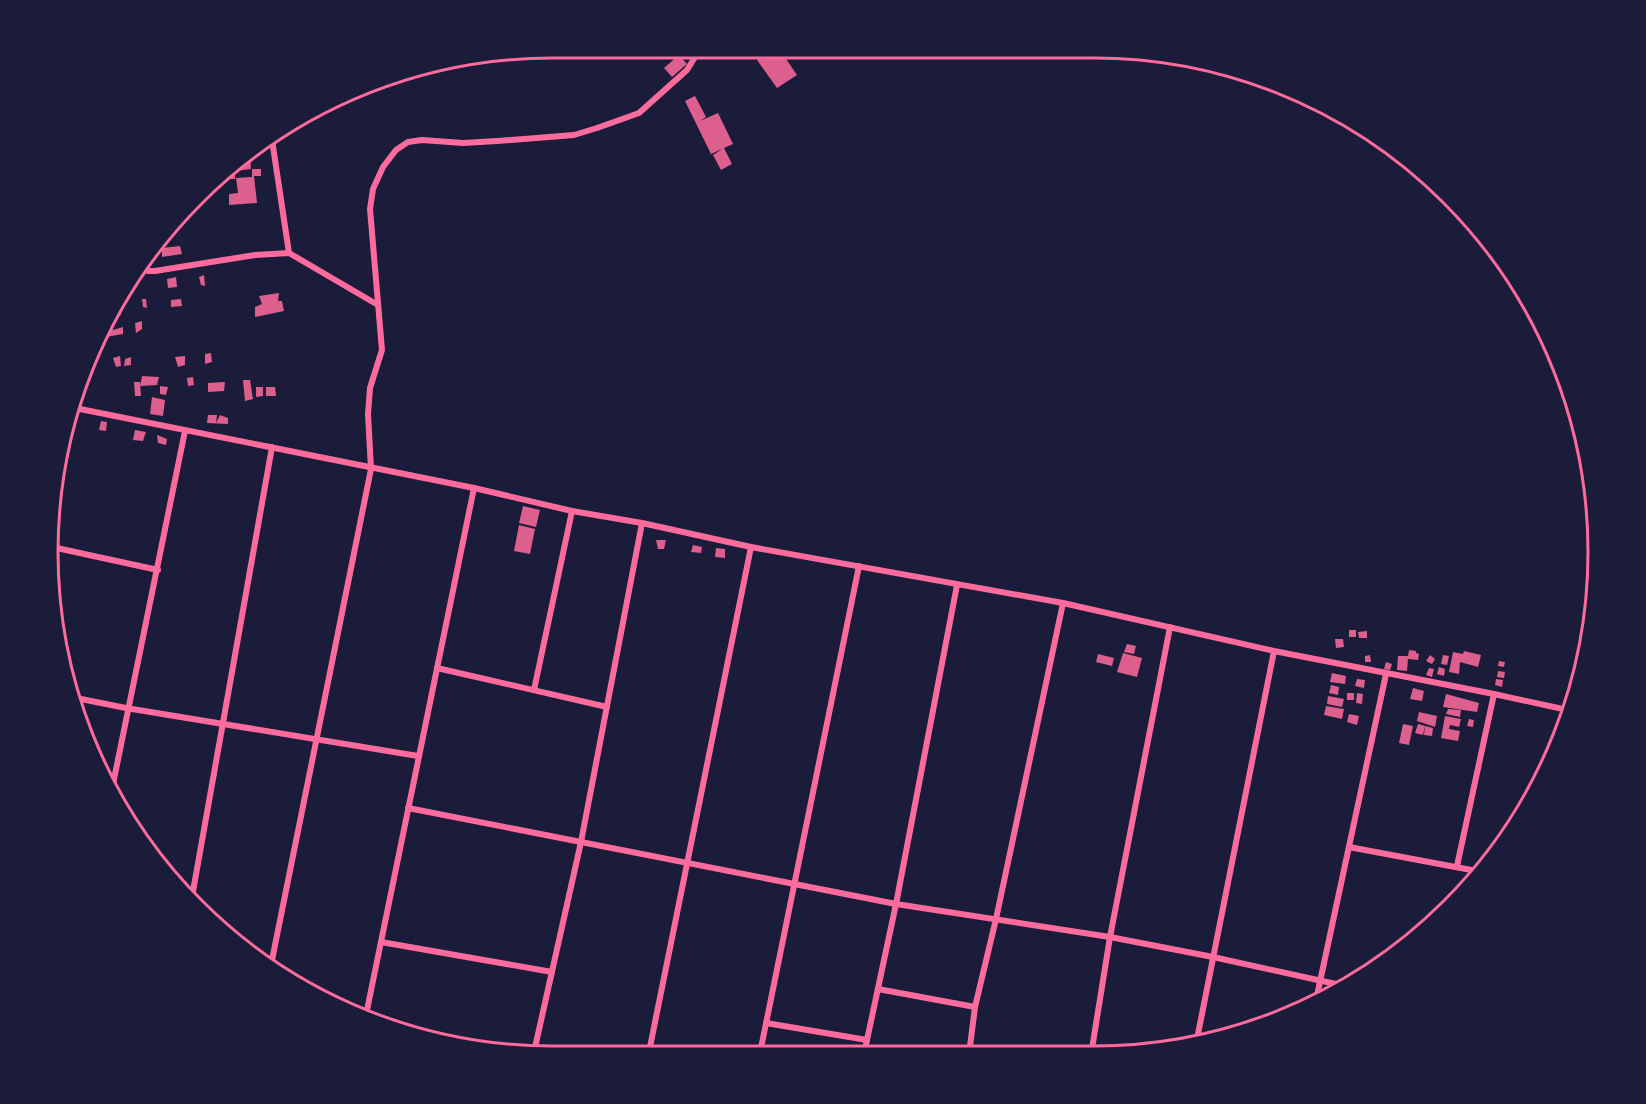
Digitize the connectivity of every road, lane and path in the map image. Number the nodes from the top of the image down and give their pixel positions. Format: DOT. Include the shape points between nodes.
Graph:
graph roads {
  1 [pos="694,58"];
  2 [pos="274,145"];
  3 [pos="289,253"];
  4 [pos="148,270"];
  5 [pos="378,305"];
  6 [pos="80,409"];
  7 [pos="185,431"];
  8 [pos="272,447"];
  9 [pos="371,469"];
  10 [pos="474,488"];
  11 [pos="572,511"];
  12 [pos="642,524"];
  13 [pos="750,547"];
  14 [pos="58,548"];
  15 [pos="859,566"];
  16 [pos="158,570"];
  17 [pos="957,585"];
  18 [pos="1063,603"];
  19 [pos="1170,627"];
  20 [pos="1274,651"];
  21 [pos="436,668"];
  22 [pos="1386,674"];
  23 [pos="534,690"];
  24 [pos="1494,694"];
  25 [pos="81,699"];
  26 [pos="607,707"];
  27 [pos="129,708"];
  28 [pos="1562,709"];
  29 [pos="223,724"];
  30 [pos="318,740"];
  31 [pos="418,756"];
  32 [pos="114,779"];
  33 [pos="408,808"];
  34 [pos="581,842"];
  35 [pos="1349,847"];
  36 [pos="687,863"];
  37 [pos="1457,866"];
  38 [pos="1471,869"];
  39 [pos="795,884"];
  40 [pos="193,890"];
  41 [pos="896,904"];
  42 [pos="996,919"];
  43 [pos="1110,938"];
  44 [pos="381,942"];
  45 [pos="1213,957"];
  46 [pos="272,958"];
  47 [pos="552,972"];
  48 [pos="1320,981"];
  49 [pos="1333,983"];
  50 [pos="878,989"];
  51 [pos="1318,992"];
  52 [pos="975,1007"];
  53 [pos="367,1010"];
  54 [pos="766,1023"];
  55 [pos="1198,1034"];
  56 [pos="867,1040"];
  57 [pos="536,1045"];
  58 [pos="650,1046"];
  59 [pos="761,1046"];
  60 [pos="866,1046"];
  61 [pos="970,1046"];
  62 [pos="1092,1046"];
  1 -- 5 [label="street" via="687,70 639,113 597,128 574,135 508,140 422,140 408,142 396,150 373,189 370,209"];
  2 -- 3 [label="street"];
  3 -- 4 [label="street"];
  3 -- 5 [label="street"];
  5 -- 9 [label="street" via="382,350 370,388"];
  6 -- 7 [label="street"];
  7 -- 8 [label="street"];
  7 -- 16 [label="street"];
  8 -- 9 [label="street"];
  8 -- 29 [label="street"];
  9 -- 10 [label="street"];
  9 -- 30 [label="street"];
  10 -- 11 [label="street"];
  10 -- 21 [label="street"];
  11 -- 12 [label="street"];
  11 -- 23 [label="street"];
  12 -- 13 [label="street"];
  12 -- 26 [label="street"];
  13 -- 15 [label="street"];
  13 -- 36 [label="street"];
  14 -- 16 [label="street"];
  15 -- 17 [label="street"];
  15 -- 39 [label="street"];
  16 -- 27 [label="street"];
  17 -- 18 [label="street"];
  17 -- 41 [label="street"];
  18 -- 19 [label="street"];
  18 -- 42 [label="street"];
  19 -- 20 [label="street"];
  19 -- 43 [label="street"];
  20 -- 22 [label="street"];
  20 -- 45 [label="street"];
  21 -- 23 [label="street"];
  21 -- 31 [label="street"];
  22 -- 24 [label="street"];
  22 -- 35 [label="street"];
  23 -- 26 [label="street"];
  24 -- 28 [label="street"];
  24 -- 37 [label="street"];
  25 -- 27 [label="street"];
  26 -- 34 [label="street"];
  27 -- 29 [label="street"];
  27 -- 32 [label="street"];
  29 -- 30 [label="street"];
  29 -- 40 [label="street"];
  30 -- 31 [label="street"];
  30 -- 46 [label="street"];
  31 -- 33 [label="street"];
  33 -- 34 [label="street"];
  33 -- 44 [label="street"];
  34 -- 36 [label="street"];
  34 -- 47 [label="street"];
  35 -- 37 [label="street"];
  35 -- 48 [label="street"];
  36 -- 39 [label="street"];
  36 -- 58 [label="street"];
  37 -- 38 [label="street"];
  39 -- 41 [label="street"];
  39 -- 54 [label="street"];
  41 -- 42 [label="street"];
  41 -- 50 [label="street"];
  42 -- 43 [label="street"];
  42 -- 52 [label="street"];
  43 -- 45 [label="street"];
  43 -- 62 [label="street"];
  44 -- 47 [label="street"];
  44 -- 53 [label="street"];
  45 -- 48 [label="street"];
  45 -- 55 [label="street"];
  47 -- 57 [label="street"];
  48 -- 49 [label="street"];
  48 -- 51 [label="street"];
  50 -- 52 [label="street"];
  50 -- 56 [label="street"];
  52 -- 61 [label="street"];
  54 -- 56 [label="street"];
  54 -- 59 [label="street"];
  56 -- 60 [label="street"];
}
